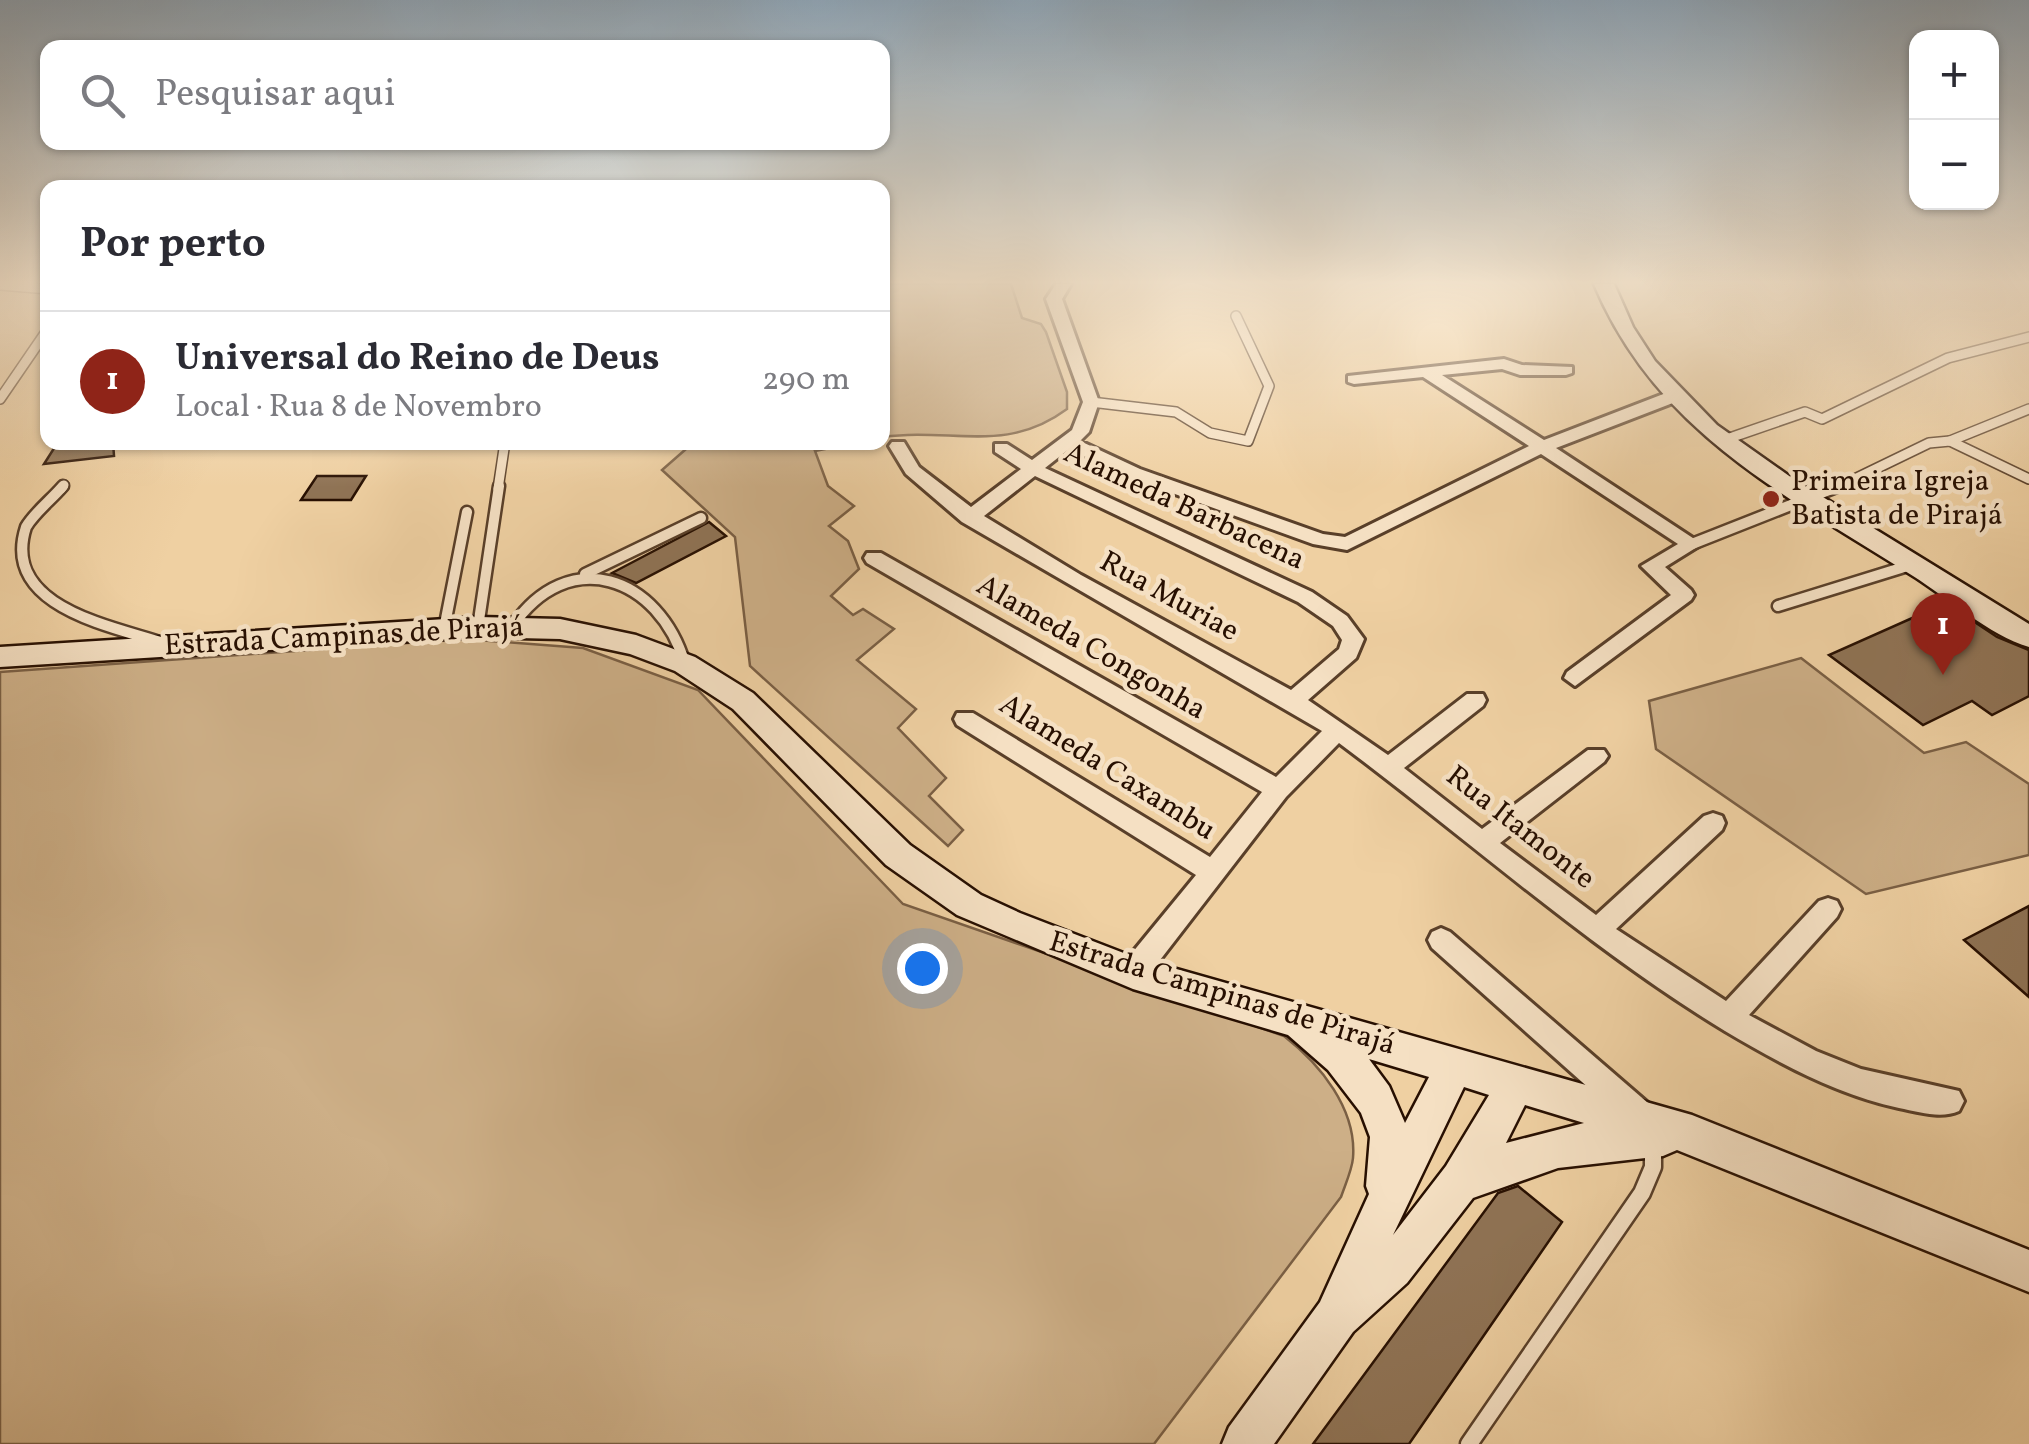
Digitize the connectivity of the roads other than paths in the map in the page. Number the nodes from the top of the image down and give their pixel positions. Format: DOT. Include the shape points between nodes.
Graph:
graph roads {
  1 [pos="32,351"];
  2 [pos="1073,351"];
  3 [pos="1253,351"];
  4 [pos="1637,351"];
  5 [pos="1964,351"];
  6 [pos="1566,370"];
  7 [pos="1428,372"];
  8 [pos="1354,378"];
  9 [pos="1672,396"];
  10 [pos="0,399"];
  11 [pos="1091,402"];
  12 [pos="2029,410"];
  13 [pos="1721,441"];
  14 [pos="1950,441"];
  15 [pos="1068,442"];
  16 [pos="898,446"];
  17 [pos="1000,448"];
  18 [pos="1539,448"];
  19 [pos="504,450"];
  20 [pos="1034,468"];
  21 [pos="2029,479"];
  22 [pos="64,484"];
  23 [pos="1811,500"];
  24 [pos="467,512"];
  25 [pos="701,518"];
  26 [pos="969,518"];
  27 [pos="1692,544"];
  28 [pos="874,558"];
  29 [pos="1914,564"];
  30 [pos="581,576"];
  31 [pos="1778,606"];
  32 [pos="478,627"];
  33 [pos="512,627"];
  34 [pos="444,629"];
  35 [pos="2029,637"];
  36 [pos="167,644"];
  37 [pos="0,657"];
  38 [pos="685,664"];
  39 [pos="1574,678"];
  40 [pos="1475,700"];
  41 [pos="1292,701"];
  42 [pos="965,719"];
  43 [pos="1338,730"];
  44 [pos="1596,756"];
  45 [pos="1388,766"];
  46 [pos="1278,790"];
  47 [pos="1713,824"];
  48 [pos="1482,843"];
  49 [pos="1214,873"];
  50 [pos="1828,909"];
  51 [pos="1598,930"];
  52 [pos="1441,940"];
  53 [pos="1134,973"];
  54 [pos="1289,1016"];
  55 [pos="1729,1018"];
  56 [pos="1454,1066"];
  57 [pos="1516,1084"];
  58 [pos="1950,1102"];
  59 [pos="1664,1131"];
  60 [pos="1459,1184"];
  61 [pos="1376,1222"];
  62 [pos="2029,1271"];
  63 [pos="1337,1316"];
  64 [pos="1246,1444"];
  65 [pos="1469,1444"];
  1 -- 10 [label="lane"];
  2 -- 11 [label="street"];
  3 -- 11 [label="lane" via="1269,386 1248,441 1210,433 1176,412"];
  4 -- 9 [label="main road"];
  5 -- 13 [label="lane" via="1822,419 1805,412"];
  6 -- 7 [label="street" via="1504,364"];
  7 -- 8 [label="street"];
  7 -- 18 [label="street"];
  9 -- 13 [label="main road"];
  9 -- 18 [label="street"];
  11 -- 15 [label="street" via="1080,432"];
  12 -- 14 [label="lane"];
  13 -- 23 [label="main road"];
  14 -- 21 [label="lane"];
  14 -- 23 [label="lane" via="1929,443"];
  15 -- 18 [label="street" via="1320,540 1359,540"];
  15 -- 20 [label="street"];
  16 -- 26 [label="street, Rua Muriae" via="908,468"];
  17 -- 20 [label="street, Alameda Barbacena"];
  18 -- 27 [label="street"];
  19 -- 32 [label="lane"];
  20 -- 26 [label="street"];
  20 -- 41 [label="street, Alameda Barbacena" via="1305,597 1340,621 1353,638 1348,654"];
  22 -- 36 [label="lane" via="26,528 18,562 23,585 43,602"];
  23 -- 27 [label="lane"];
  23 -- 29 [label="main road"];
  24 -- 34 [label="lane"];
  25 -- 30 [label="lane"];
  26 -- 41 [label="street, Rua Muriae"];
  27 -- 39 [label="street" via="1651,566 1684,596"];
  28 -- 46 [label="street, Alameda Congonha"];
  29 -- 31 [label="lane"];
  29 -- 35 [label="main road"];
  30 -- 33 [label="lane" via="529,596"];
  30 -- 38 [label="lane" via="615,585 656,611 676,632"];
  32 -- 33 [label="main road, Estrada Campinas de Pirajá"];
  32 -- 34 [label="main road, Estrada Campinas de Pirajá"];
  33 -- 38 [label="main road, Estrada Campinas de Pirajá" via="599,635"];
  34 -- 36 [label="main road, Estrada Campinas de Pirajá"];
  36 -- 37 [label="main road, Estrada Campinas de Pirajá"];
  38 -- 53 [label="main road, Estrada Campinas de Pirajá" via="743,701 871,832 930,880 1008,924"];
  40 -- 45 [label="street"];
  41 -- 43 [label="street, Rua Muriae"];
  42 -- 49 [label="street, Alameda Caxambu"];
  43 -- 45 [label="street, Rua Itamonte"];
  43 -- 46 [label="street"];
  44 -- 48 [label="street"];
  45 -- 48 [label="street, Rua Itamonte"];
  46 -- 49 [label="street"];
  47 -- 51 [label="street"];
  48 -- 51 [label="street, Rua Itamonte"];
  49 -- 53 [label="street"];
  50 -- 55 [label="street"];
  51 -- 55 [label="street, Rua Itamonte"];
  52 -- 59 [label="street"];
  53 -- 54 [label="main road, Estrada Campinas de Pirajá"];
  54 -- 56 [label="main road, Estrada Campinas de Pirajá"];
  54 -- 61 [label="main road" via="1363,1083 1389,1132"];
  55 -- 58 [label="street, Rua Itamonte" via="1882,1092"];
  56 -- 57 [label="main road, Estrada Campinas de Pirajá"];
  56 -- 61 [label="main road"];
  57 -- 59 [label="main road, Estrada Campinas de Pirajá"];
  57 -- 60 [label="main road"];
  59 -- 60 [label="main road" via="1550,1148"];
  59 -- 62 [label="main road, Estrada Campinas de Pirajá"];
  59 -- 65 [label="lane" via="1642,1192"];
  60 -- 63 [label="main road" via="1373,1290"];
  61 -- 63 [label="main road"];
  63 -- 64 [label="main road"];
}
